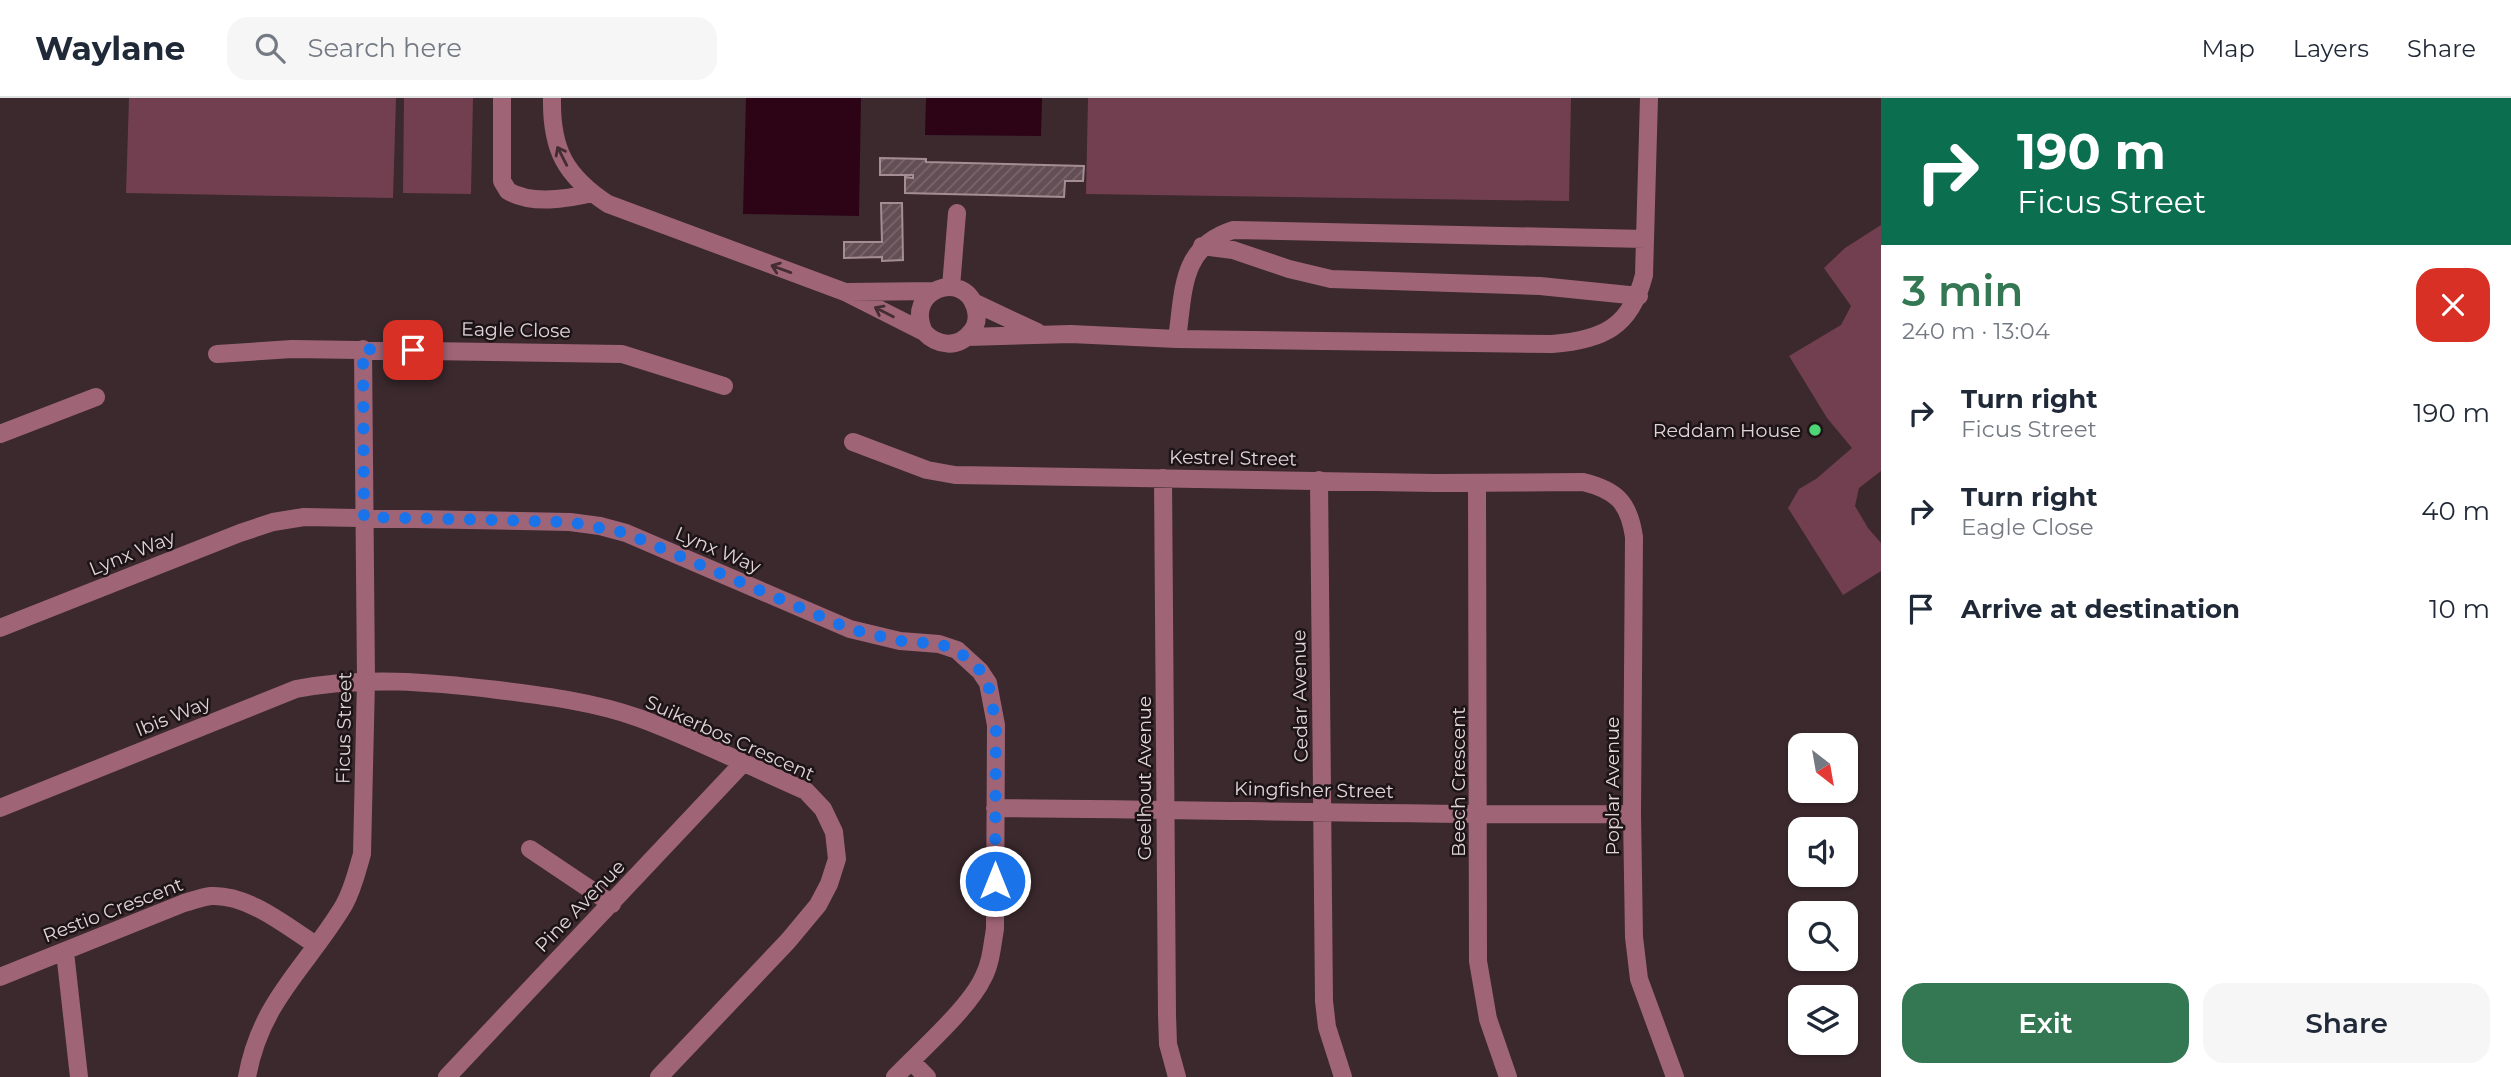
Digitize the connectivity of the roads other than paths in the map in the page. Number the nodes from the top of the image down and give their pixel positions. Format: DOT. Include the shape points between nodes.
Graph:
graph roads {
  1 [pos="502,98"];
  2 [pos="552,98"];
  3 [pos="1649,98"];
  4 [pos="592,194"];
  5 [pos="957,213"];
  6 [pos="1645,239"];
  7 [pos="1202,246"];
  8 [pos="942,289"];
  9 [pos="845,292"];
  10 [pos="1639,296"];
  11 [pos="973,302"];
  12 [pos="924,332"];
  13 [pos="1040,334"];
  14 [pos="967,337"];
  15 [pos="1177,339"];
  16 [pos="363,349"];
  17 [pos="218,354"];
  18 [pos="724,386"];
  19 [pos="96,397"];
  20 [pos="0,434"];
  21 [pos="853,442"];
  22 [pos="1163,478"];
  23 [pos="1319,480"];
  24 [pos="1477,483"];
  25 [pos="1615,494"];
  26 [pos="364,517"];
  27 [pos="0,628"];
  28 [pos="366,681"];
  29 [pos="742,764"];
  30 [pos="0,808"];
  31 [pos="995,808"];
  32 [pos="1166,809"];
  33 [pos="1322,811"];
  34 [pos="1632,814"];
  35 [pos="1479,815"];
  36 [pos="530,849"];
  37 [pos="612,904"];
  38 [pos="316,944"];
  39 [pos="65,951"];
  40 [pos="0,977"];
  41 [pos="911,1061"];
  42 [pos="79,1077"];
  43 [pos="247,1077"];
  44 [pos="447,1077"];
  45 [pos="659,1077"];
  46 [pos="895,1077"];
  47 [pos="927,1077"];
  48 [pos="1177,1077"];
  49 [pos="1343,1077"];
  50 [pos="1508,1077"];
  51 [pos="1675,1077"];
  1 -- 4 [label="street" via="502,176 508,191 559,199"];
  4 -- 2 [label="street, one-way" via="556,147"];
  3 -- 6 [label="street"];
  9 -- 4 [label="street, one-way" via="634,215"];
  5 -- 8 [label="street"];
  6 -- 7 [label="street" via="1239,228"];
  6 -- 10 [label="street"];
  7 -- 10 [label="street" via="1233,250 1339,280 1527,285"];
  7 -- 15 [label="street" via="1190,266"];
  8 -- 9 [label="street"];
  8 -- 11 [label="street" via="960,289"];
  8 -- 12 [label="street" via="921,306"];
  12 -- 9 [label="street, one-way"];
  10 -- 15 [label="street" via="1620,321 1583,342"];
  11 -- 13 [label="street"];
  11 -- 14 [label="street" via="976,320"];
  12 -- 14 [label="street" via="950,345"];
  13 -- 14 [label="street"];
  13 -- 15 [label="street"];
  16 -- 17 [label="street, Eagle Close"];
  16 -- 18 [label="street, Eagle Close" via="622,354"];
  16 -- 26 [label="street, Ficus Street"];
  19 -- 20 [label="street"];
  21 -- 22 [label="street, Kestrel Street" via="927,470 955,475"];
  22 -- 23 [label="street, Kestrel Street"];
  22 -- 32 [label="street, Geelhout Avenue"];
  23 -- 24 [label="street, Kestrel Street"];
  23 -- 33 [label="street, Cedar Avenue"];
  24 -- 25 [label="street, Kestrel Street" via="1583,482"];
  24 -- 35 [label="street, Beech Crescent"];
  25 -- 34 [label="street, Poplar Avenue" via="1632,519 1634,537"];
  26 -- 27 [label="street, Lynx Way" via="273,522"];
  26 -- 28 [label="street, Ficus Street"];
  26 -- 31 [label="street, Lynx Way" via="600,526 850,629 957,650 981,671 993,700"];
  28 -- 29 [label="street, Suikerbos Crescent" via="462,686 588,703 639,718"];
  28 -- 30 [label="street, Ibis Way" via="296,689"];
  28 -- 38 [label="street, Ficus Street" via="362,854 344,904"];
  29 -- 37 [label="street, Pine Avenue"];
  29 -- 45 [label="street, Suikerbos Crescent" via="806,791 823,809 834,832 836,859 818,905"];
  31 -- 32 [label="street, Kingfisher Street"];
  31 -- 41 [label="street, Lynx Way" via="995,929 990,958 970,999"];
  32 -- 33 [label="street, Kingfisher Street"];
  32 -- 48 [label="street, Geelhout Avenue" via="1168,1044"];
  33 -- 35 [label="street, Kingfisher Street"];
  33 -- 49 [label="street, Cedar Avenue" via="1324,1001"];
  34 -- 35 [label="street, Kingfisher Street"];
  34 -- 51 [label="street, Poplar Avenue" via="1639,979"];
  35 -- 50 [label="street, Beech Crescent" via="1478,961 1489,1020"];
  36 -- 37 [label="street"];
  37 -- 44 [label="street, Pine Avenue"];
  38 -- 39 [label="street, Restio Crescent" via="244,903 211,897 184,903"];
  38 -- 43 [label="street, Ficus Street" via="262,1026"];
  39 -- 40 [label="street, Restio Crescent"];
  39 -- 42 [label="street"];
  41 -- 46 [label="street, Lynx Way"];
  41 -- 47 [label="street"];
}
